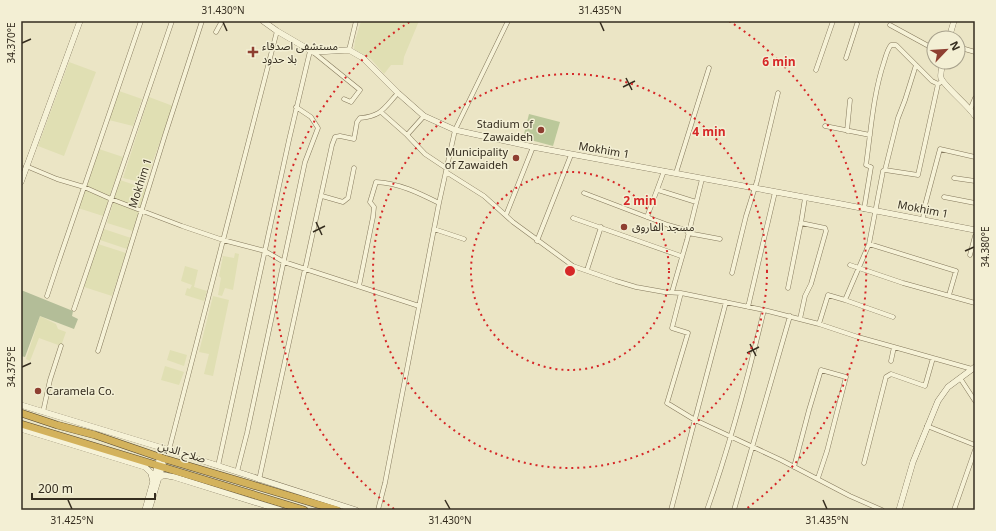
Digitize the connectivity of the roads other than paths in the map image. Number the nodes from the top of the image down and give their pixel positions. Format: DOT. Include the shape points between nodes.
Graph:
graph roads {
  1 [pos="80,21"];
  2 [pos="141,21"];
  3 [pos="172,21"];
  4 [pos="202,21"];
  5 [pos="222,21"];
  6 [pos="263,21"];
  7 [pos="356,21"];
  8 [pos="508,21"];
  9 [pos="833,21"];
  10 [pos="858,24"];
  11 [pos="890,25"];
  12 [pos="216,32"];
  13 [pos="277,32"];
  14 [pos="926,45"];
  15 [pos="349,50"];
  16 [pos="312,52"];
  17 [pos="846,58"];
  18 [pos="916,65"];
  19 [pos="709,68"];
  20 [pos="816,70"];
  21 [pos="941,70"];
  22 [pos="940,82"];
  23 [pos="398,93"];
  24 [pos="778,93"];
  25 [pos="975,98"];
  26 [pos="344,99"];
  27 [pos="850,100"];
  28 [pos="296,107"];
  29 [pos="970,110"];
  30 [pos="381,112"];
  31 [pos="424,116"];
  32 [pos="975,116"];
  33 [pos="825,126"];
  34 [pos="455,130"];
  35 [pos="847,131"];
  36 [pos="407,135"];
  37 [pos="870,135"];
  38 [pos="533,147"];
  39 [pos="571,155"];
  40 [pos="975,157"];
  41 [pos="24,168"];
  42 [pos="354,168"];
  43 [pos="446,170"];
  44 [pos="885,170"];
  45 [pos="664,171"];
  46 [pos="676,173"];
  47 [pos="954,178"];
  48 [pos="702,179"];
  49 [pos="975,181"];
  50 [pos="21,182"];
  51 [pos="84,187"];
  52 [pos="754,188"];
  53 [pos="658,190"];
  54 [pos="775,192"];
  55 [pos="584,193"];
  56 [pos="322,196"];
  57 [pos="944,197"];
  58 [pos="805,198"];
  59 [pos="111,199"];
  60 [pos="696,202"];
  61 [pos="439,203"];
  62 [pos="975,204"];
  63 [pos="864,209"];
  64 [pos="142,211"];
  65 [pos="875,211"];
  66 [pos="506,215"];
  67 [pos="647,217"];
  68 [pos="573,218"];
  69 [pos="923,220"];
  70 [pos="801,223"];
  71 [pos="601,228"];
  72 [pos="434,229"];
  73 [pos="975,230"];
  74 [pos="689,232"];
  75 [pos="975,236"];
  76 [pos="464,239"];
  77 [pos="720,239"];
  78 [pos="223,240"];
  79 [pos="538,240"];
  80 [pos="869,244"];
  81 [pos="265,251"];
  82 [pos="970,255"];
  83 [pos="681,256"];
  84 [pos="284,262"];
  85 [pos="850,265"];
  86 [pos="306,268"];
  87 [pos="859,268"];
  88 [pos="587,270"];
  89 [pos="732,273"];
  90 [pos="359,286"];
  91 [pos="788,288"];
  92 [pos="672,292"];
  93 [pos="681,293"];
  94 [pos="949,295"];
  95 [pos="47,296"];
  96 [pos="845,300"];
  97 [pos="726,302"];
  98 [pos="975,303"];
  99 [pos="419,306"];
  100 [pos="748,307"];
  101 [pos="74,309"];
  102 [pos="764,310"];
  103 [pos="790,316"];
  104 [pos="893,317"];
  105 [pos="800,319"];
  106 [pos="819,324"];
  107 [pos="61,346"];
  108 [pos="894,347"];
  109 [pos="98,351"];
  110 [pos="933,358"];
  111 [pos="891,361"];
  112 [pos="973,368"];
  113 [pos="960,378"];
  114 [pos="975,401"];
  115 [pos="21,405"];
  116 [pos="43,412"];
  117 [pos="21,413"];
  118 [pos="695,420"];
  119 [pos="21,424"];
  120 [pos="927,426"];
  121 [pos="21,429"];
  122 [pos="730,436"];
  123 [pos="56,437"];
  124 [pos="975,445"];
  125 [pos="752,448"];
  126 [pos="169,450"];
  127 [pos="975,450"];
  128 [pos="162,458"];
  129 [pos="864,463"];
  130 [pos="160,466"];
  131 [pos="218,466"];
  132 [pos="794,467"];
  133 [pos="237,472"];
  134 [pos="818,478"];
  135 [pos="156,480"];
  136 [pos="259,480"];
  137 [pos="288,489"];
  138 [pos="293,498"];
  139 [pos="145,510"];
  140 [pos="149,510"];
  141 [pos="280,510"];
  142 [pos="304,510"];
  143 [pos="336,510"];
  144 [pos="356,510"];
  145 [pos="378,510"];
  146 [pos="671,510"];
  147 [pos="707,510"];
  148 [pos="734,510"];
  149 [pos="882,510"];
  150 [pos="899,510"];
  151 [pos="954,510"];
  1 -- 41 [label="street"];
  2 -- 51 [label="street"];
  3 -- 59 [label="street"];
  4 -- 64 [label="street, Mokhim 1"];
  5 -- 12 [label="street"];
  6 -- 13 [label="street"];
  7 -- 15 [label="street"];
  8 -- 34 [label="street"];
  9 -- 20 [label="street"];
  10 -- 17 [label="street"];
  11 -- 14 [label="street"];
  13 -- 16 [label="street"];
  13 -- 78 [label="street"];
  15 -- 16 [label="street"];
  15 -- 23 [label="street, Mokhim 1" via="362,58"];
  16 -- 26 [label="street" via="360,90 351,102"];
  16 -- 28 [label="street"];
  18 -- 22 [label="street" via="932,81"];
  18 -- 37 [label="street" via="896,45 891,45 888,49 879,78"];
  18 -- 44 [label="street" via="898,118"];
  19 -- 46 [label="street"];
  21 -- 22 [label="street"];
  22 -- 29 [label="street"];
  22 -- 44 [label="street" via="918,175"];
  23 -- 30 [label="street"];
  23 -- 31 [label="street, Mokhim 1"];
  24 -- 52 [label="street"];
  25 -- 29 [label="street"];
  27 -- 35 [label="street"];
  28 -- 81 [label="street"];
  28 -- 84 [label="street" via="311,117 318,128 305,162"];
  29 -- 32 [label="street"];
  30 -- 36 [label="street"];
  30 -- 56 [label="street" via="372,117 360,118 354,139 335,137"];
  31 -- 34 [label="street, Mokhim 1"];
  31 -- 36 [label="street"];
  33 -- 35 [label="street"];
  34 -- 38 [label="street, Mokhim 1"];
  34 -- 43 [label="street"];
  35 -- 37 [label="street"];
  36 -- 43 [label="street" via="425,154"];
  37 -- 63 [label="street" via="866,165 871,167"];
  38 -- 39 [label="street, Mokhim 1"];
  38 -- 66 [label="street"];
  39 -- 45 [label="street, Mokhim 1"];
  39 -- 79 [label="street"];
  40 -- 69 [label="street" via="940,149"];
  41 -- 50 [label="street"];
  41 -- 51 [label="street"];
  42 -- 56 [label="street" via="348,198 343,202"];
  43 -- 61 [label="street"];
  43 -- 66 [label="street"];
  44 -- 65 [label="street"];
  45 -- 46 [label="street, Mokhim 1"];
  45 -- 53 [label="street"];
  46 -- 48 [label="street, Mokhim 1"];
  47 -- 49 [label="street"];
  48 -- 52 [label="street, Mokhim 1"];
  48 -- 60 [label="street"];
  51 -- 59 [label="street"];
  51 -- 95 [label="street"];
  52 -- 54 [label="street, Mokhim 1"];
  52 -- 89 [label="street"];
  53 -- 60 [label="street"];
  53 -- 67 [label="street"];
  54 -- 58 [label="street, Mokhim 1"];
  54 -- 100 [label="street"];
  55 -- 67 [label="street"];
  56 -- 86 [label="street"];
  57 -- 62 [label="street"];
  58 -- 63 [label="street, Mokhim 1"];
  58 -- 70 [label="street"];
  59 -- 64 [label="street"];
  59 -- 101 [label="street"];
  60 -- 74 [label="street"];
  61 -- 72 [label="street"];
  61 -- 90 [label="street" via="412,190 386,182 376,182 370,202 374,207 373,217"];
  63 -- 65 [label="street, Mokhim 1"];
  64 -- 78 [label="street"];
  64 -- 109 [label="street, Mokhim 1"];
  65 -- 69 [label="street, Mokhim 1"];
  65 -- 80 [label="street"];
  66 -- 79 [label="street"];
  67 -- 74 [label="street"];
  68 -- 71 [label="street"];
  69 -- 73 [label="street, Mokhim 1"];
  70 -- 91 [label="street"];
  70 -- 105 [label="street" via="820,226 826,231"];
  71 -- 83 [label="street"];
  71 -- 88 [label="street"];
  72 -- 76 [label="street"];
  72 -- 99 [label="street"];
  74 -- 77 [label="street"];
  74 -- 83 [label="street"];
  75 -- 82 [label="street"];
  78 -- 81 [label="street"];
  78 -- 126 [label="street"];
  79 -- 88 [label="street" via="573,266"];
  80 -- 87 [label="street"];
  80 -- 94 [label="street" via="956,271"];
  81 -- 84 [label="street"];
  81 -- 131 [label="street"];
  83 -- 92 [label="street"];
  84 -- 86 [label="street"];
  84 -- 133 [label="street" via="248,433"];
  85 -- 87 [label="street"];
  86 -- 90 [label="street"];
  86 -- 136 [label="street"];
  87 -- 94 [label="street"];
  87 -- 96 [label="street"];
  88 -- 92 [label="street" via="636,287"];
  90 -- 99 [label="street"];
  92 -- 93 [label="street"];
  93 -- 97 [label="street"];
  93 -- 118 [label="street" via="672,328 688,332 667,403"];
  94 -- 98 [label="street"];
  96 -- 104 [label="street"];
  96 -- 106 [label="street" via="828,295"];
  97 -- 100 [label="street"];
  97 -- 118 [label="street"];
  99 -- 145 [label="street"];
  100 -- 102 [label="street"];
  102 -- 103 [label="street"];
  102 -- 122 [label="street"];
  103 -- 105 [label="street"];
  103 -- 125 [label="street"];
  105 -- 106 [label="street"];
  106 -- 108 [label="street"];
  107 -- 116 [label="street"];
  108 -- 110 [label="street"];
  108 -- 111 [label="street"];
  110 -- 112 [label="street"];
  110 -- 129 [label="street" via="925,386 891,374 886,377"];
  112 -- 113 [label="street"];
  113 -- 114 [label="street"];
  113 -- 120 [label="street" via="948,387 938,401"];
  115 -- 116 [label="street"];
  116 -- 126 [label="street"];
  117 -- 128 [label="highway, صلاح الدين"];
  118 -- 122 [label="street"];
  118 -- 146 [label="street"];
  119 -- 123 [label="highway, صلاح الدين"];
  120 -- 124 [label="street"];
  120 -- 150 [label="street"];
  121 -- 123 [label="street"];
  122 -- 125 [label="street"];
  122 -- 147 [label="street"];
  123 -- 130 [label="highway, صلاح الدين"];
  123 -- 135 [label="street" via="145,467"];
  125 -- 132 [label="street"];
  125 -- 148 [label="street"];
  126 -- 131 [label="street"];
  127 -- 151 [label="street"];
  128 -- 130 [label="street"];
  128 -- 138 [label="highway, صلاح الدين"];
  130 -- 135 [label="street"];
  130 -- 142 [label="highway, صلاح الدين"];
  131 -- 133 [label="street"];
  132 -- 134 [label="street"];
  132 -- 134 [label="street" via="821,370 846,377"];
  133 -- 136 [label="street"];
  134 -- 149 [label="street"];
  135 -- 139 [label="street"];
  135 -- 140 [label="street"];
  135 -- 141 [label="street" via="163,475 174,477"];
  136 -- 137 [label="street"];
  137 -- 138 [label="highway"];
  137 -- 144 [label="street"];
  138 -- 143 [label="highway, صلاح الدين"];
}
